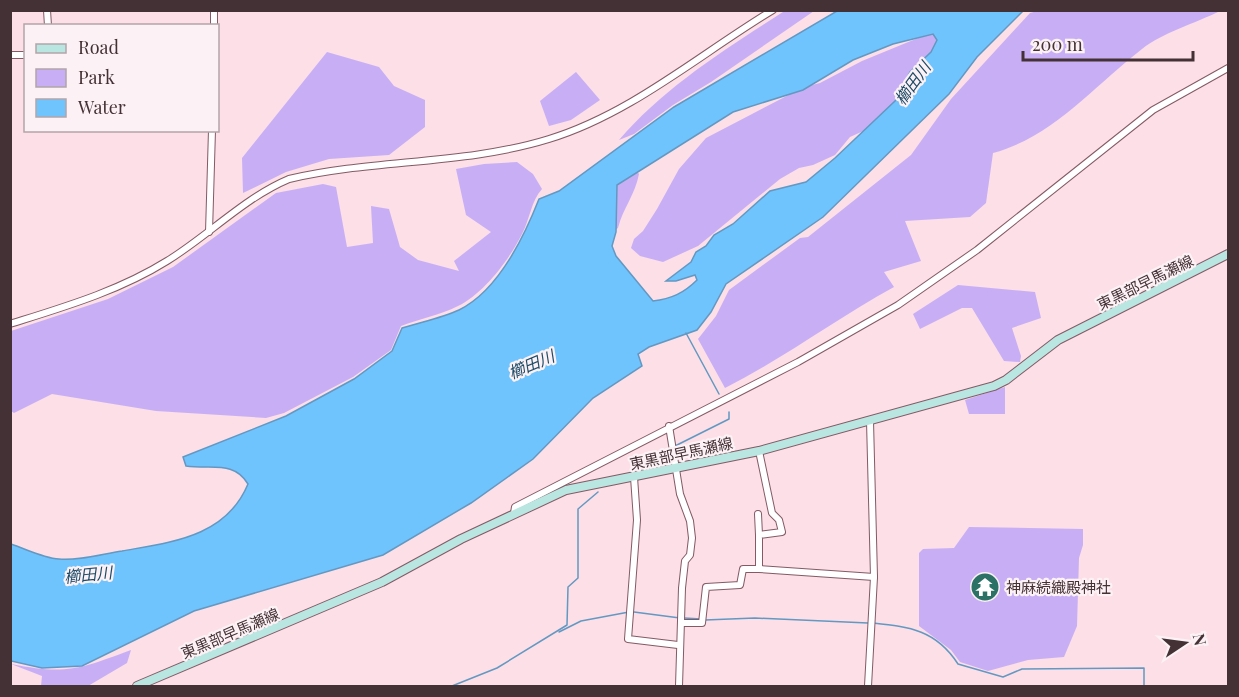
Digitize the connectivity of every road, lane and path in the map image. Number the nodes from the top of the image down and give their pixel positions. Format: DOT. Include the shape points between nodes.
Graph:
graph roads {
  1 [pos="773,10"];
  2 [pos="1228,68"];
  3 [pos="212,132"];
  4 [pos="209,232"];
  5 [pos="1228,254"];
  6 [pos="10,324"];
  7 [pos="870,421"];
  8 [pos="669,426"];
  9 [pos="759,451"];
  10 [pos="676,464"];
  11 [pos="634,477"];
  12 [pos="514,513"];
  13 [pos="758,514"];
  14 [pos="759,535"];
  15 [pos="759,569"];
  16 [pos="874,577"];
  17 [pos="681,619"];
  18 [pos="678,645"];
  19 [pos="137,687"];
  20 [pos="679,687"];
  21 [pos="868,687"];
  1 -- 4 [label="street" via="629,102 577,129 510,148 289,179"];
  2 -- 8 [label="street" via="1153,110 985,244 898,305 798,362"];
  3 -- 4 [label="street"];
  4 -- 6 [label="street" via="123,285"];
  5 -- 7 [label="main road, 東黒部早馬瀬線" via="1058,340 994,386"];
  7 -- 9 [label="main road, 東黒部早馬瀬線"];
  7 -- 16 [label="street"];
  8 -- 10 [label="street"];
  8 -- 12 [label="street" via="515,507"];
  9 -- 10 [label="main road, 東黒部早馬瀬線"];
  9 -- 14 [label="street" via="772,513 782,532"];
  10 -- 11 [label="main road, 東黒部早馬瀬線"];
  10 -- 17 [label="street" via="692,538 690,555 685,561"];
  11 -- 12 [label="main road, 東黒部早馬瀬線" via="566,490"];
  11 -- 18 [label="street" via="638,508 629,641"];
  12 -- 19 [label="main road, 東黒部早馬瀬線" via="382,582"];
  13 -- 14 [label="street"];
  14 -- 15 [label="street"];
  15 -- 16 [label="street"];
  15 -- 17 [label="street" via="743,569 738,586 706,586 703,619"];
  16 -- 21 [label="street"];
  17 -- 18 [label="street"];
  18 -- 20 [label="street"];
}
